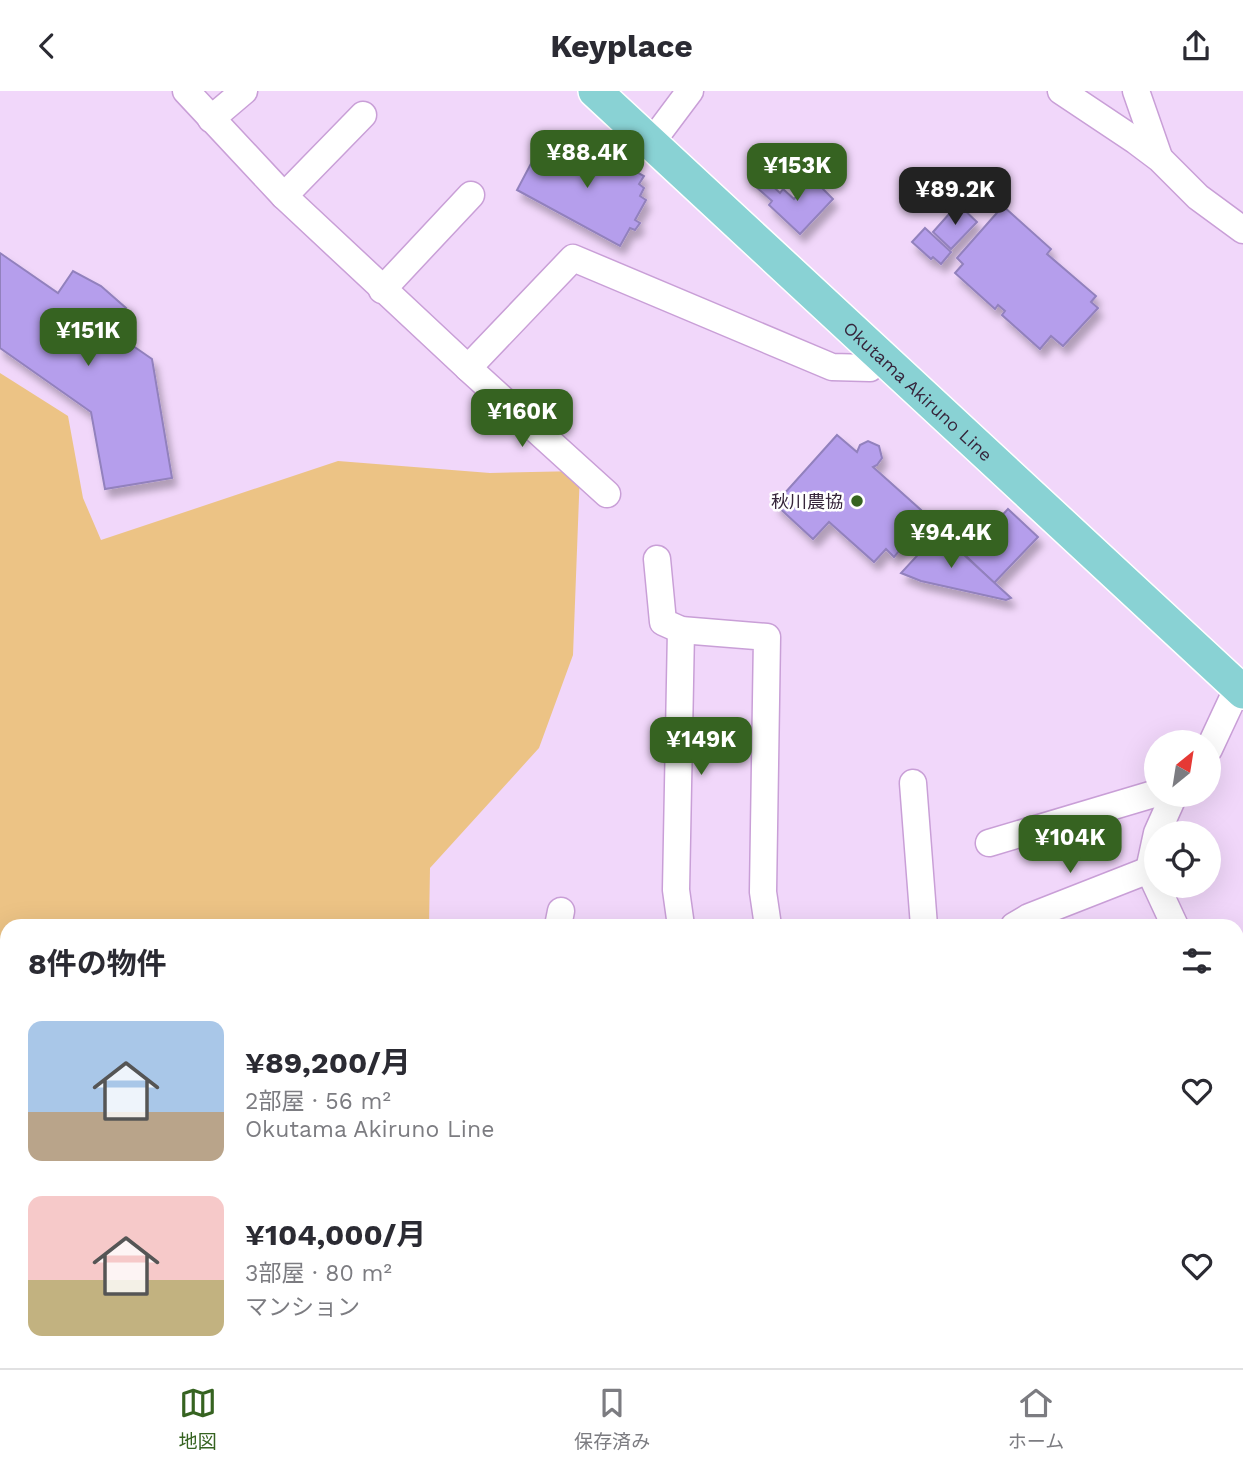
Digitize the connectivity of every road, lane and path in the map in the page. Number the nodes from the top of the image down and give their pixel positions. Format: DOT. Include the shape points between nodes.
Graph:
graph roads {
  1 [pos="186,91"];
  2 [pos="244,91"];
  3 [pos="595,91"];
  4 [pos="690,91"];
  5 [pos="1061,91"];
  6 [pos="1136,91"];
  7 [pos="363,115"];
  8 [pos="211,119"];
  9 [pos="651,143"];
  10 [pos="1160,159"];
  11 [pos="284,195"];
  12 [pos="471,195"];
  13 [pos="1243,230"];
  14 [pos="382,290"];
  15 [pos="880,356"];
  16 [pos="468,368"];
  17 [pos="607,494"];
  18 [pos="657,559"];
  19 [pos="681,630"];
  20 [pos="1241,687"];
  21 [pos="1219,730"];
  22 [pos="913,783"];
  23 [pos="1144,797"];
  24 [pos="989,843"];
  25 [pos="1144,872"];
  26 [pos="1162,898"];
  27 [pos="680,919"];
  28 [pos="767,919"];
  29 [pos="923,919"];
  30 [pos="1024,919"];
  31 [pos="1172,919"];
  1 -- 8 [label="street"];
  2 -- 8 [label="street"];
  3 -- 9 [label="main road, Okutama Akiruno Line"];
  4 -- 9 [label="street"];
  5 -- 10 [label="street"];
  6 -- 10 [label="street"];
  7 -- 11 [label="street"];
  8 -- 11 [label="street"];
  9 -- 15 [label="main road, Okutama Akiruno Line"];
  10 -- 13 [label="street" via="1198,197"];
  11 -- 14 [label="street"];
  12 -- 14 [label="street"];
  14 -- 16 [label="street"];
  15 -- 16 [label="street" via="870,368 832,367 573,258"];
  15 -- 20 [label="main road, Okutama Akiruno Line"];
  16 -- 17 [label="street"];
  18 -- 19 [label="street" via="663,622"];
  19 -- 27 [label="street" via="676,890"];
  19 -- 28 [label="street" via="767,637 763,893"];
  20 -- 21 [label="street"];
  22 -- 29 [label="street"];
  23 -- 24 [label="street"];
  25 -- 30 [label="street"];
  26 -- 31 [label="street"];
}
